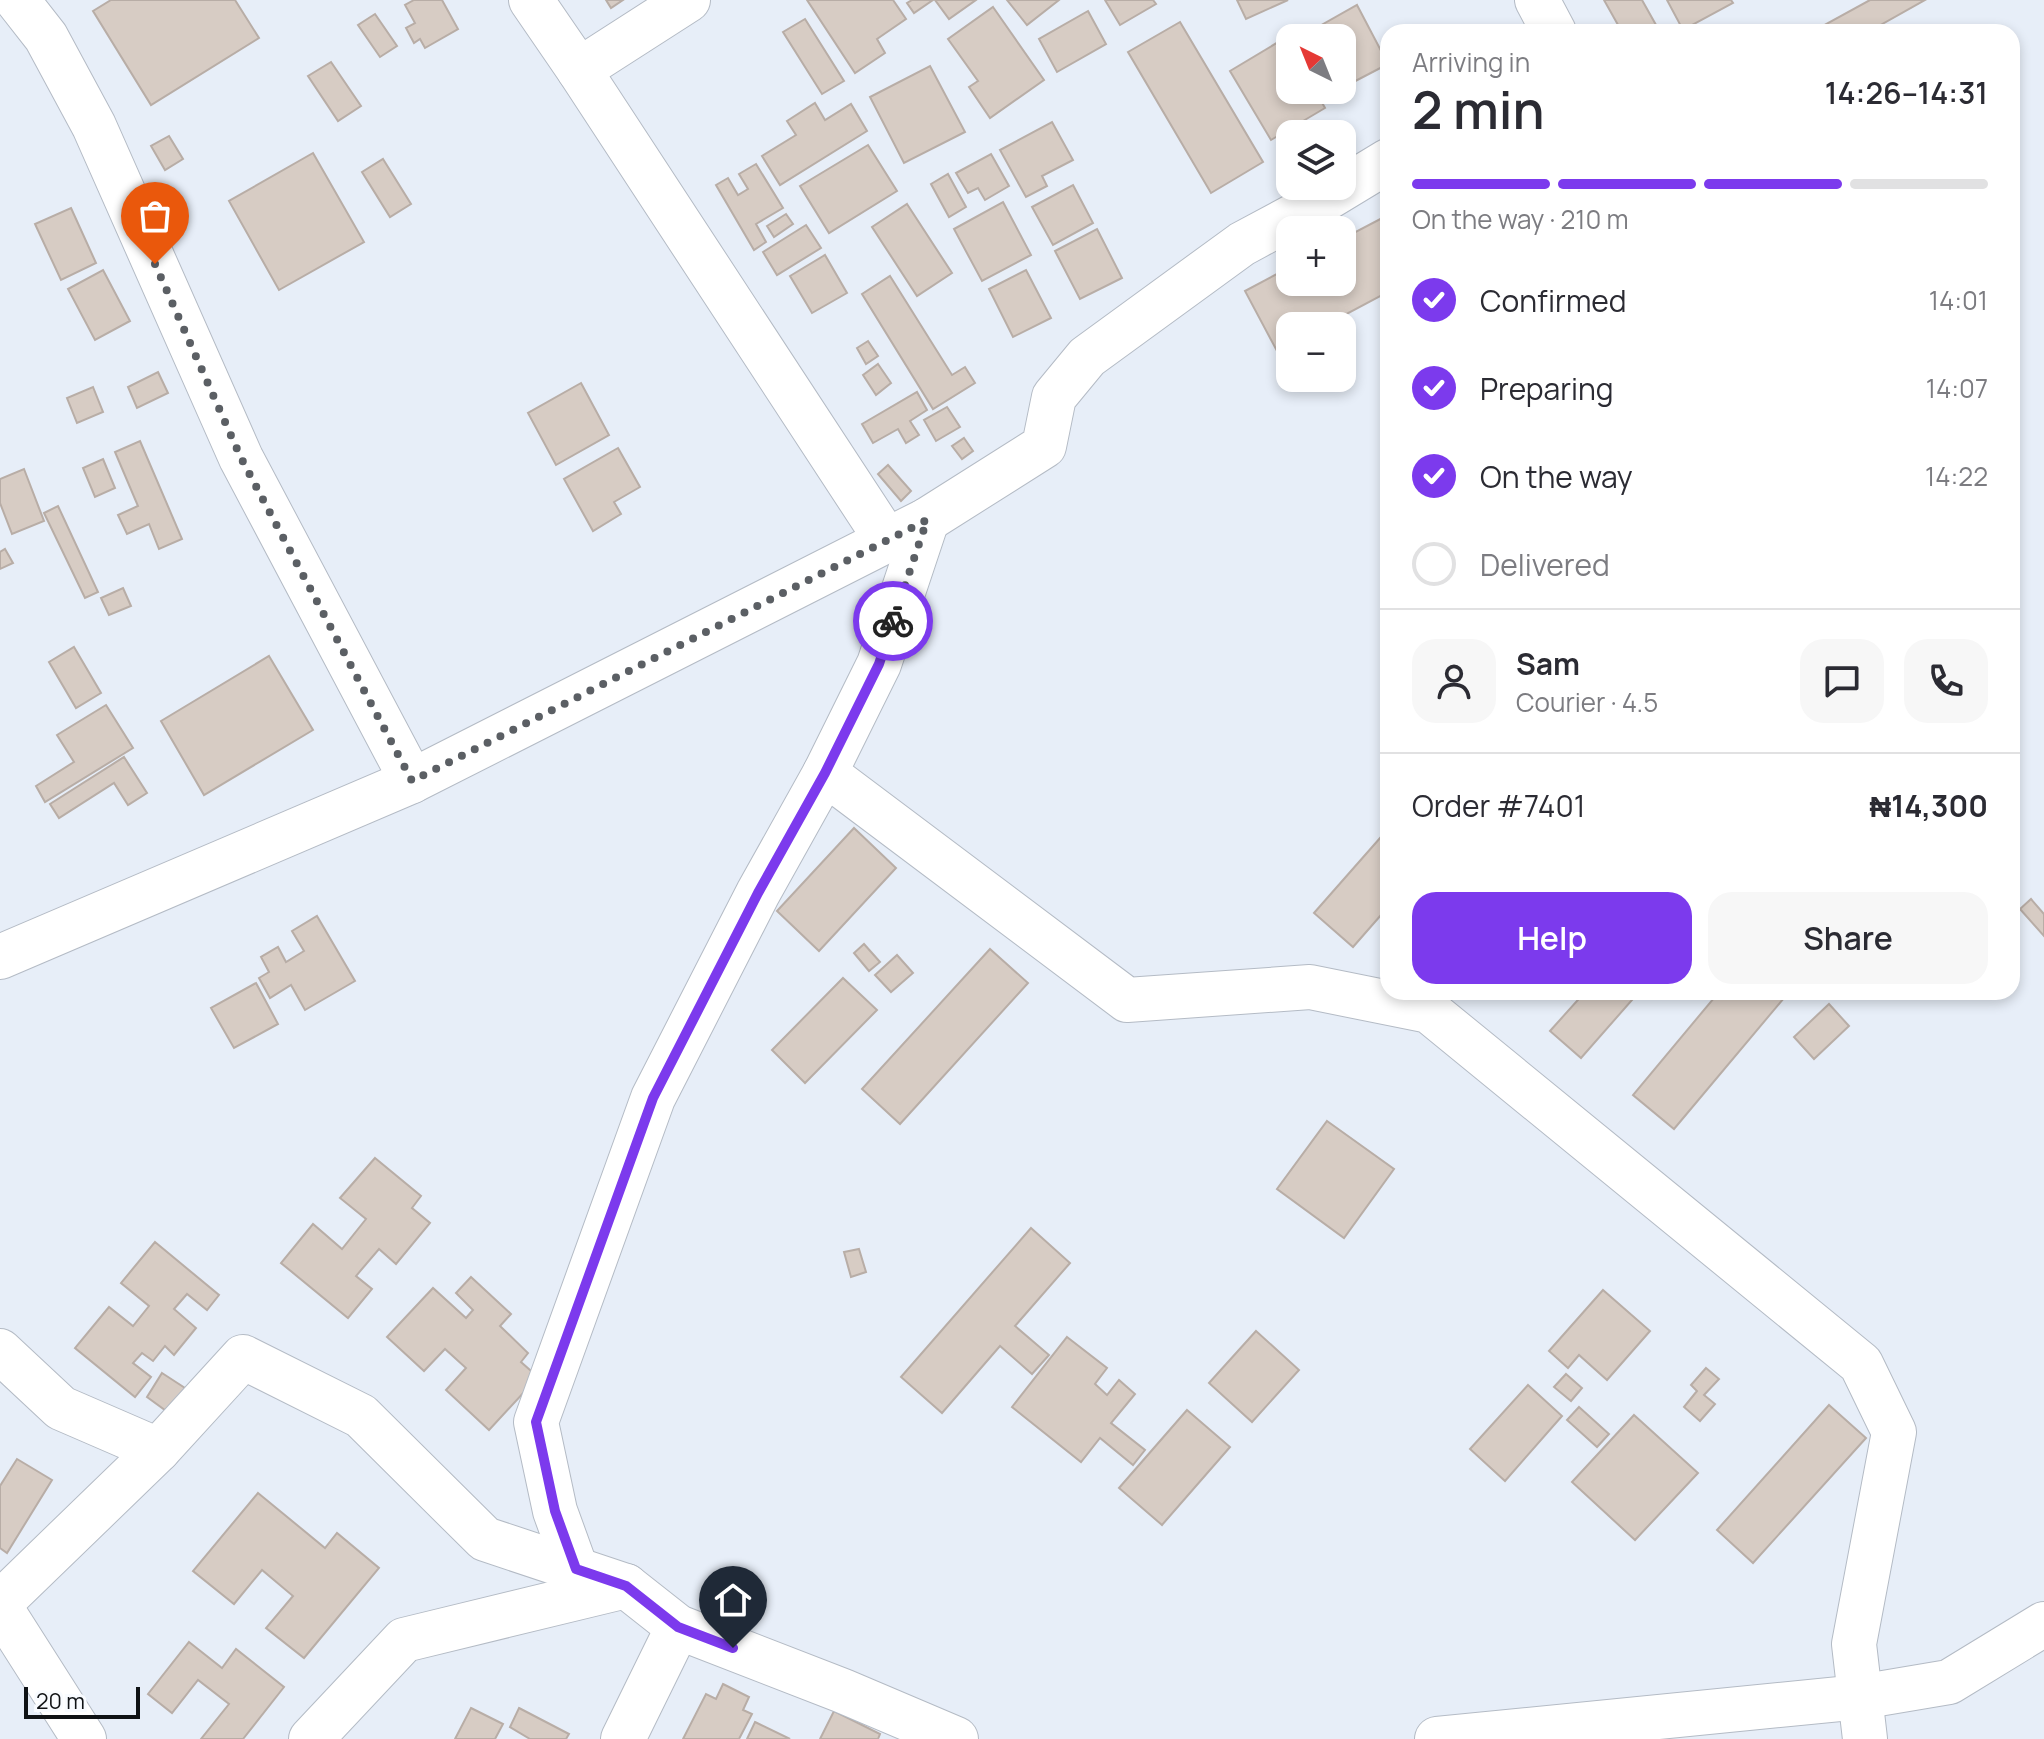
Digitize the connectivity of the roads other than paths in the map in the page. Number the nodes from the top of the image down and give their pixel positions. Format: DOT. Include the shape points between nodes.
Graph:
graph roads {
  1 [pos="17,0"];
  2 [pos="531,0"];
  3 [pos="688,0"];
  4 [pos="1537,0"];
  5 [pos="1550,24"];
  6 [pos="579,70"];
  7 [pos="1380,166"];
  8 [pos="927,520"];
  9 [pos="886,539"];
  10 [pos="825,773"];
  11 [pos="412,781"];
  12 [pos="0,957"];
  13 [pos="0,1351"];
  14 [pos="158,1450"];
  15 [pos="576,1569"];
  16 [pos="626,1586"];
  17 [pos="0,1605"];
  18 [pos="2044,1624"];
  19 [pos="678,1627"];
  20 [pos="1863,1718"];
  21 [pos="84,1739"];
  22 [pos="311,1739"];
  23 [pos="623,1739"];
  24 [pos="956,1739"];
  25 [pos="1437,1739"];
  1 -- 11 [label="street" via="46,37 94,126 241,458"];
  2 -- 6 [label="street"];
  3 -- 6 [label="street"];
  4 -- 5 [label="street"];
  6 -- 9 [label="street"];
  7 -- 8 [label="street" via="1242,244 1087,357 1054,397 1044,446"];
  8 -- 9 [label="street"];
  8 -- 10 [label="street" via="879,664"];
  9 -- 11 [label="street"];
  10 -- 15 [label="street" via="653,1098 536,1422 555,1511"];
  10 -- 20 [label="street" via="1127,1000 1310,987 1429,1011 1861,1364 1894,1432 1854,1644"];
  11 -- 12 [label="street"];
  13 -- 14 [label="street" via="61,1408"];
  14 -- 15 [label="street" via="243,1357 361,1416 485,1539"];
  14 -- 17 [label="street"];
  15 -- 16 [label="street"];
  16 -- 19 [label="street"];
  16 -- 22 [label="street" via="404,1640"];
  17 -- 21 [label="street"];
  18 -- 20 [label="street" via="1949,1682"];
  19 -- 23 [label="street"];
  19 -- 24 [label="street"];
  20 -- 25 [label="street"];
}
